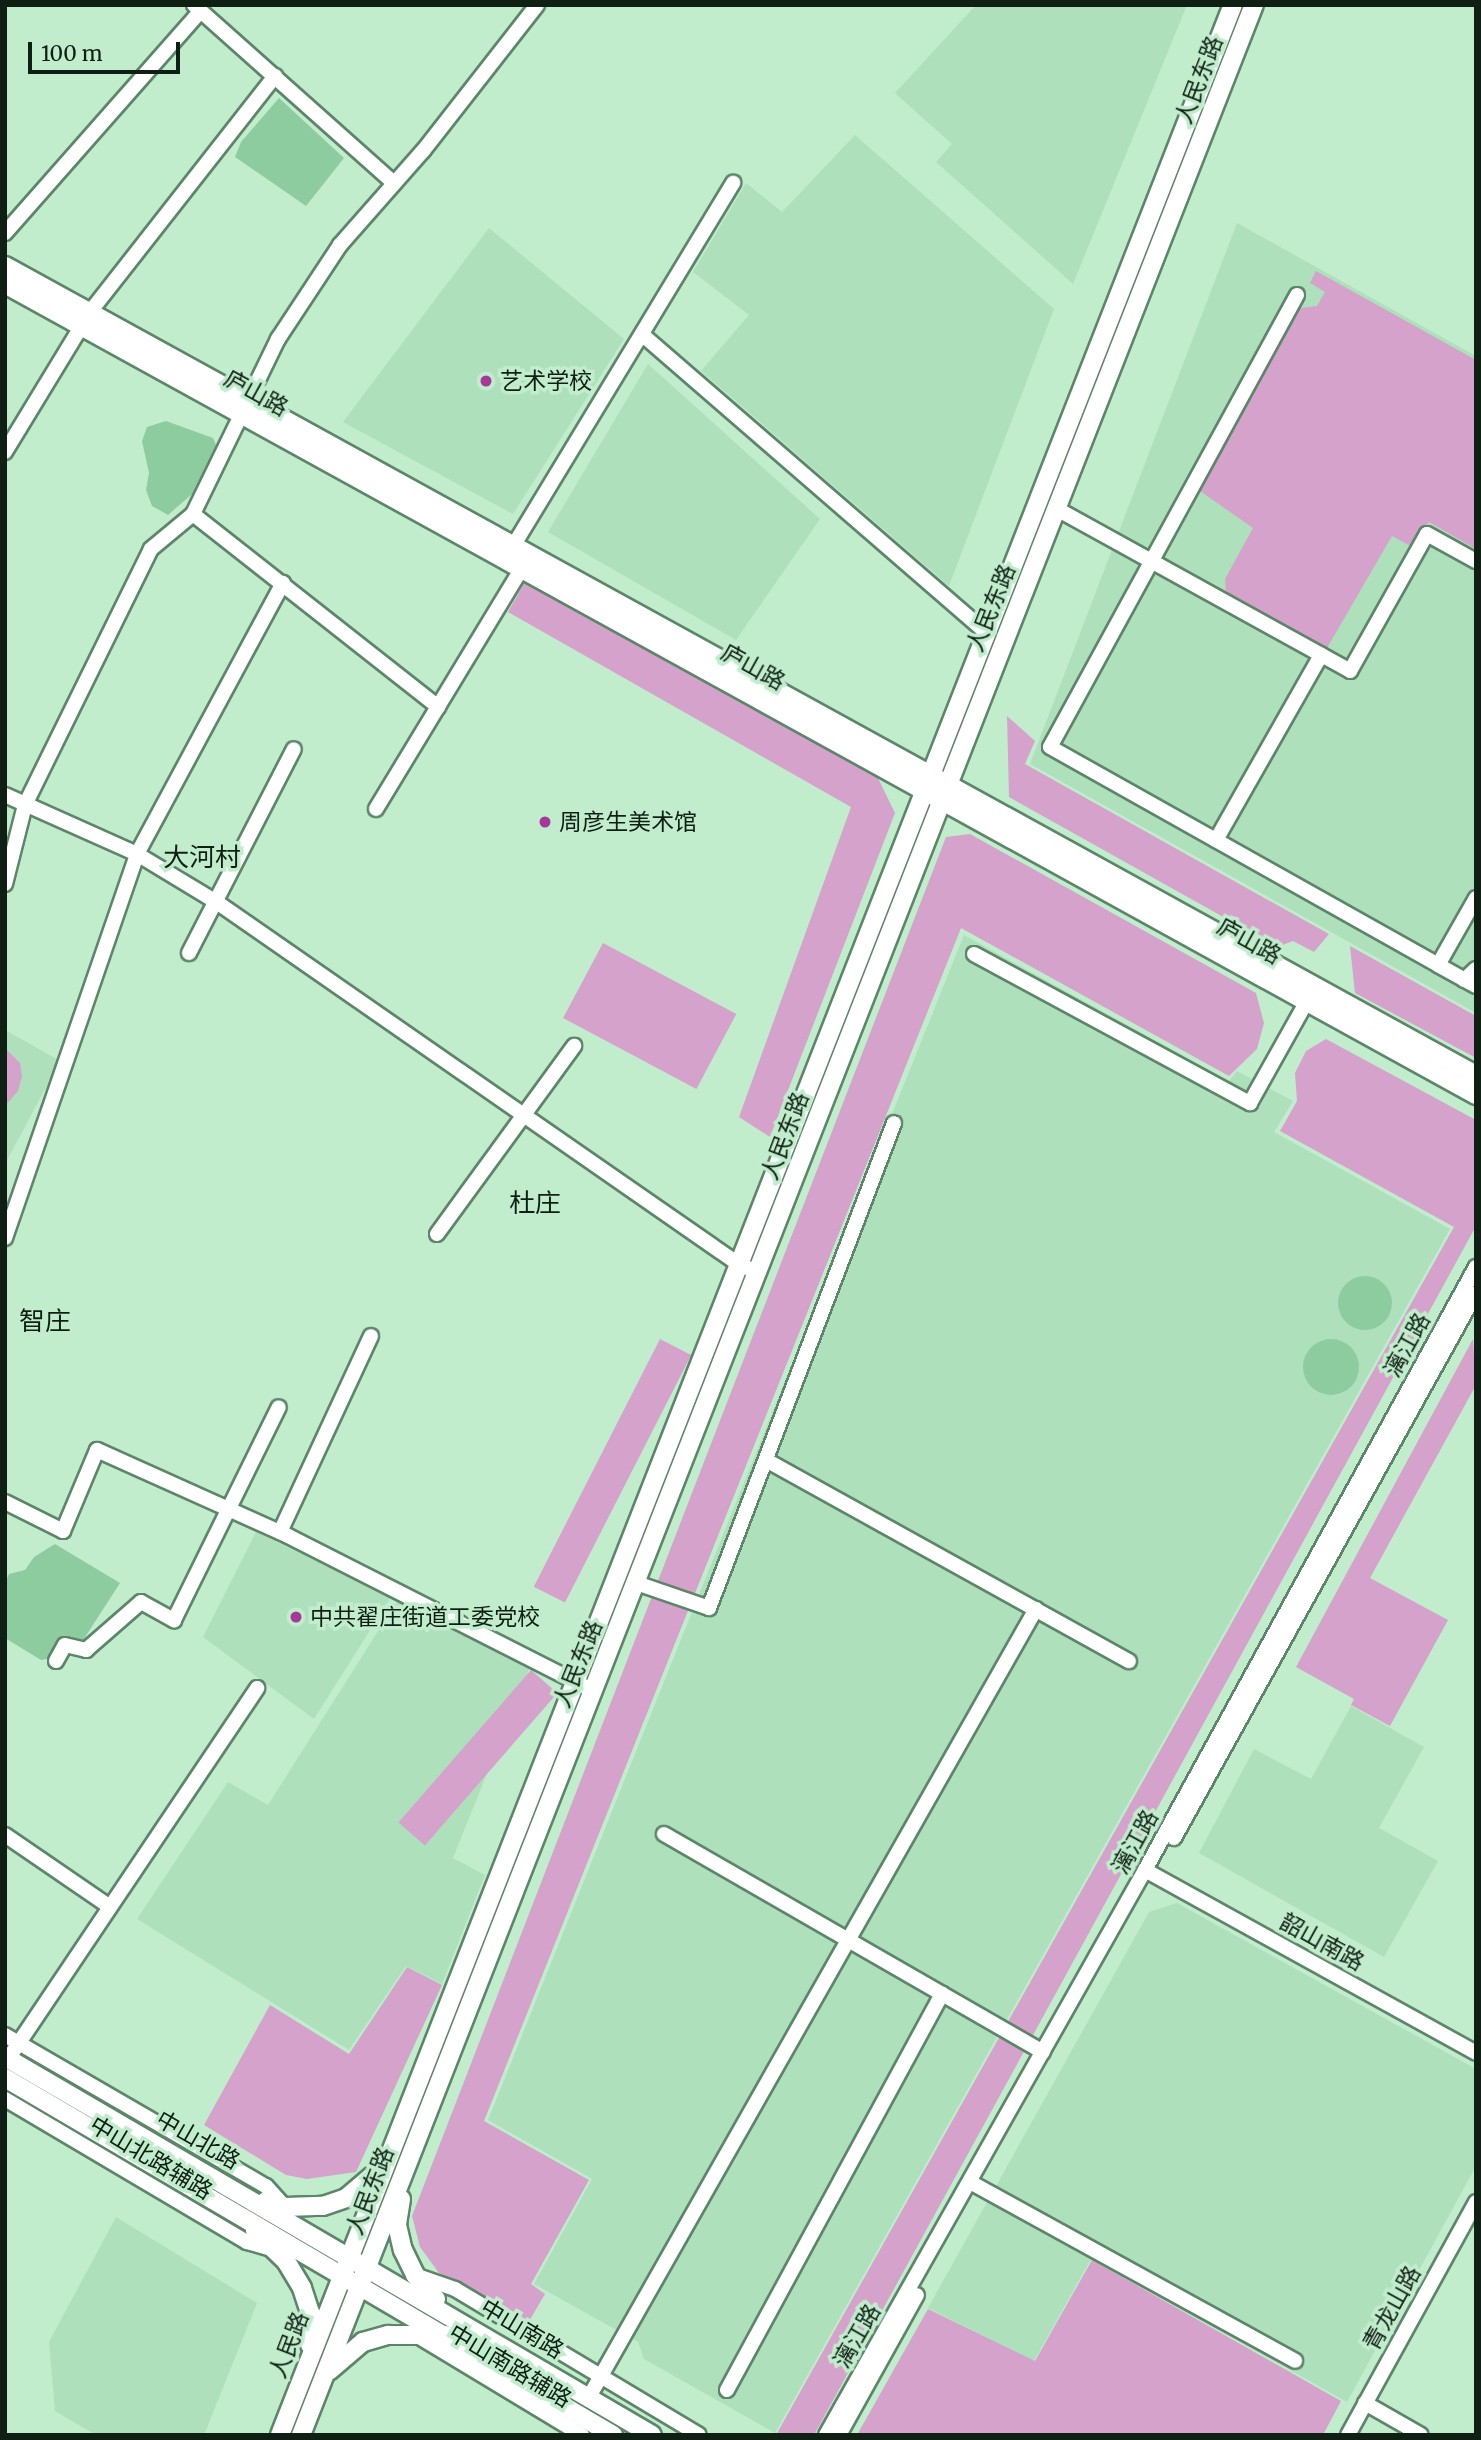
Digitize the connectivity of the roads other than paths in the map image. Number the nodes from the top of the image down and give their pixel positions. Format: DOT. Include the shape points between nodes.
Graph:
graph roads {
  1 [pos="537,5"];
  2 [pos="1233,5"];
  3 [pos="1254,5"];
  4 [pos="197,8"];
  5 [pos="275,76"];
  6 [pos="394,183"];
  7 [pos="733,183"];
  8 [pos="5,233"];
  9 [pos="5,266"];
  10 [pos="5,284"];
  11 [pos="1297,295"];
  12 [pos="85,318"];
  13 [pos="643,336"];
  14 [pos="243,405"];
  15 [pos="7,445"];
  16 [pos="1057,509"];
  17 [pos="192,514"];
  18 [pos="510,552"];
  19 [pos="1151,561"];
  20 [pos="1476,561"];
  21 [pos="522,568"];
  22 [pos="283,583"];
  23 [pos="987,633"];
  24 [pos="1321,655"];
  25 [pos="438,706"];
  26 [pos="294,749"];
  27 [pos="927,782"];
  28 [pos="945,792"];
  29 [pos="5,795"];
  30 [pos="25,805"];
  31 [pos="376,809"];
  32 [pos="1216,840"];
  33 [pos="136,854"];
  34 [pos="5,884"];
  35 [pos="1476,898"];
  36 [pos="216,902"];
  37 [pos="189,953"];
  38 [pos="974,954"];
  39 [pos="1438,965"];
  40 [pos="1476,969"];
  41 [pos="1470,983"];
  42 [pos="1312,994"];
  43 [pos="574,1046"];
  44 [pos="1476,1075"];
  45 [pos="1476,1095"];
  46 [pos="522,1112"];
  47 [pos="894,1123"];
  48 [pos="437,1234"];
  49 [pos="5,1238"];
  50 [pos="737,1264"];
  51 [pos="1476,1267"];
  52 [pos="758,1273"];
  53 [pos="1476,1293"];
  54 [pos="371,1336"];
  55 [pos="279,1407"];
  56 [pos="765,1460"];
  57 [pos="5,1502"];
  58 [pos="230,1510"];
  59 [pos="280,1532"];
  60 [pos="636,1583"];
  61 [pos="1037,1609"];
  62 [pos="55,1661"];
  63 [pos="1129,1661"];
  64 [pos="574,1681"];
  65 [pos="257,1688"];
  66 [pos="593,1691"];
  67 [pos="664,1834"];
  68 [pos="5,1835"];
  69 [pos="1149,1872"];
  70 [pos="110,1907"];
  71 [pos="850,1941"];
  72 [pos="942,1994"];
  73 [pos="5,2035"];
  74 [pos="19,2043"];
  75 [pos="1043,2052"];
  76 [pos="1476,2053"];
  77 [pos="7,2058"];
  78 [pos="5,2078"];
  79 [pos="5,2099"];
  80 [pos="387,2163"];
  81 [pos="403,2173"];
  82 [pos="974,2184"];
  83 [pos="241,2193"];
  84 [pos="1476,2202"];
  85 [pos="285,2207"];
  86 [pos="229,2208"];
  87 [pos="275,2250"];
  88 [pos="351,2255"];
  89 [pos="367,2265"];
  90 [pos="343,2274"];
  91 [pos="415,2275"];
  92 [pos="360,2284"];
  93 [pos="456,2319"];
  94 [pos="415,2335"];
  95 [pos="446,2335"];
  96 [pos="1295,2361"];
  97 [pos="307,2367"];
  98 [pos="601,2375"];
  99 [pos="324,2376"];
  100 [pos="727,2390"];
  101 [pos="589,2397"];
  102 [pos="1365,2403"];
  103 [pos="577,2425"];
  104 [pos="280,2435"];
  105 [pos="301,2435"];
  106 [pos="613,2435"];
  107 [pos="652,2435"];
  108 [pos="699,2435"];
  109 [pos="826,2435"];
  110 [pos="839,2435"];
  111 [pos="1348,2435"];
  112 [pos="1421,2435"];
  1 -- 6 [label="street"];
  2 -- 23 [label="main road, 人民东路"];
  3 -- 16 [label="main road, 人民东路"];
  4 -- 5 [label="street"];
  4 -- 8 [label="street"];
  5 -- 6 [label="street"];
  5 -- 12 [label="street"];
  6 -- 14 [label="street" via="340,245 278,339"];
  7 -- 13 [label="street"];
  9 -- 12 [label="main road, 庐山路"];
  10 -- 12 [label="main road, 庐山路"];
  11 -- 19 [label="street"];
  12 -- 14 [label="main road, 庐山路"];
  12 -- 15 [label="street"];
  13 -- 18 [label="street"];
  13 -- 23 [label="street"];
  14 -- 17 [label="street"];
  14 -- 18 [label="main road, 庐山路"];
  16 -- 19 [label="street"];
  16 -- 28 [label="main road, 人民东路"];
  17 -- 22 [label="street"];
  17 -- 30 [label="street" via="151,549"];
  18 -- 21 [label="main road, 庐山路"];
  18 -- 27 [label="main road, 庐山路"];
  19 -- 24 [label="street"];
  19 -- 32 [label="street" via="1050,747"];
  20 -- 24 [label="street" via="1427,534 1350,671"];
  21 -- 25 [label="street"];
  21 -- 27 [label="main road, 庐山路"];
  22 -- 25 [label="street"];
  22 -- 33 [label="street"];
  23 -- 27 [label="main road, 人民东路"];
  24 -- 32 [label="street"];
  25 -- 31 [label="street"];
  26 -- 36 [label="street"];
  27 -- 28 [label="main road, 庐山路"];
  27 -- 50 [label="main road, 人民东路"];
  28 -- 42 [label="main road, 庐山路"];
  28 -- 52 [label="main road, 人民东路"];
  29 -- 30 [label="street"];
  30 -- 33 [label="street"];
  30 -- 34 [label="street"];
  32 -- 39 [label="street"];
  33 -- 36 [label="street"];
  33 -- 49 [label="street"];
  35 -- 39 [label="street"];
  36 -- 37 [label="street"];
  36 -- 46 [label="street"];
  38 -- 42 [label="street" via="1250,1103"];
  39 -- 41 [label="street"];
  40 -- 41 [label="street"];
  42 -- 44 [label="main road, 庐山路"];
  42 -- 45 [label="main road, 庐山路"];
  43 -- 46 [label="street"];
  46 -- 48 [label="street"];
  46 -- 50 [label="street"];
  47 -- 56 [label="street"];
  50 -- 52 [label="street"];
  50 -- 64 [label="main road, 人民东路"];
  51 -- 69 [label="street, 漓江路"];
  52 -- 60 [label="main road, 人民东路"];
  53 -- 69 [label="street, 漓江路"];
  54 -- 59 [label="street"];
  55 -- 58 [label="street"];
  56 -- 60 [label="street" via="709,1608"];
  56 -- 61 [label="street"];
  57 -- 58 [label="street" via="63,1531 97,1450"];
  58 -- 59 [label="street"];
  58 -- 62 [label="street" via="174,1620 141,1602 86,1650 65,1645"];
  59 -- 64 [label="street"];
  60 -- 66 [label="main road, 人民东路"];
  61 -- 63 [label="street"];
  61 -- 71 [label="street"];
  64 -- 66 [label="street"];
  64 -- 80 [label="main road, 人民东路"];
  65 -- 70 [label="street"];
  66 -- 81 [label="main road, 人民东路"];
  67 -- 71 [label="street"];
  68 -- 70 [label="street"];
  69 -- 75 [label="street, 漓江路"];
  69 -- 76 [label="street, 韶山南路"];
  69 -- 82 [label="street, 漓江路"];
  70 -- 74 [label="street"];
  71 -- 72 [label="street"];
  71 -- 98 [label="street"];
  72 -- 75 [label="street"];
  72 -- 100 [label="street"];
  73 -- 74 [label="street, 中山北路辅路"];
  74 -- 77 [label="street"];
  74 -- 85 [label="street, 中山北路辅路" via="266,2186"];
  75 -- 82 [label="street, 漓江路"];
  77 -- 83 [label="main road, 中山北路"];
  78 -- 86 [label="main road, 中山北路"];
  79 -- 87 [label="street, 中山北路辅路" via="247,2242"];
  80 -- 85 [label="main road" via="346,2198 323,2206"];
  80 -- 88 [label="main road, 人民东路"];
  81 -- 89 [label="main road, 人民东路"];
  81 -- 91 [label="main road" via="397,2225"];
  82 -- 96 [label="street"];
  82 -- 109 [label="street, 漓江路"];
  82 -- 110 [label="street, 漓江路"];
  83 -- 85 [label="main road"];
  83 -- 88 [label="main road, 中山北路"];
  84 -- 102 [label="street, 青龙山路"];
  86 -- 87 [label="main road"];
  86 -- 90 [label="main road, 中山北路"];
  87 -- 97 [label="main road" via="302,2288 310,2312"];
  88 -- 89 [label="main road, 中山北路"];
  88 -- 90 [label="main road, 人民东路"];
  89 -- 92 [label="main road, 人民东路"];
  89 -- 93 [label="main road, 中山南路"];
  90 -- 92 [label="main road, 中山北路"];
  90 -- 97 [label="main road, 人民路"];
  91 -- 93 [label="main road"];
  91 -- 98 [label="street, 中山南路辅路" via="455,2289"];
  92 -- 95 [label="main road, 中山南路"];
  92 -- 99 [label="main road, 人民路"];
  93 -- 101 [label="main road, 中山南路"];
  94 -- 95 [label="main road"];
  94 -- 99 [label="main road" via="363,2342"];
  94 -- 103 [label="street, 中山南路辅路"];
  95 -- 103 [label="main road, 中山南路"];
  97 -- 104 [label="main road, 人民路"];
  98 -- 101 [label="street"];
  98 -- 108 [label="street, 中山南路辅路"];
  99 -- 105 [label="main road, 人民路"];
  101 -- 103 [label="main road"];
  101 -- 107 [label="main road, 中山南路"];
  102 -- 111 [label="street, 青龙山路"];
  102 -- 112 [label="street"];
  103 -- 106 [label="main road, 中山南路"];
}
